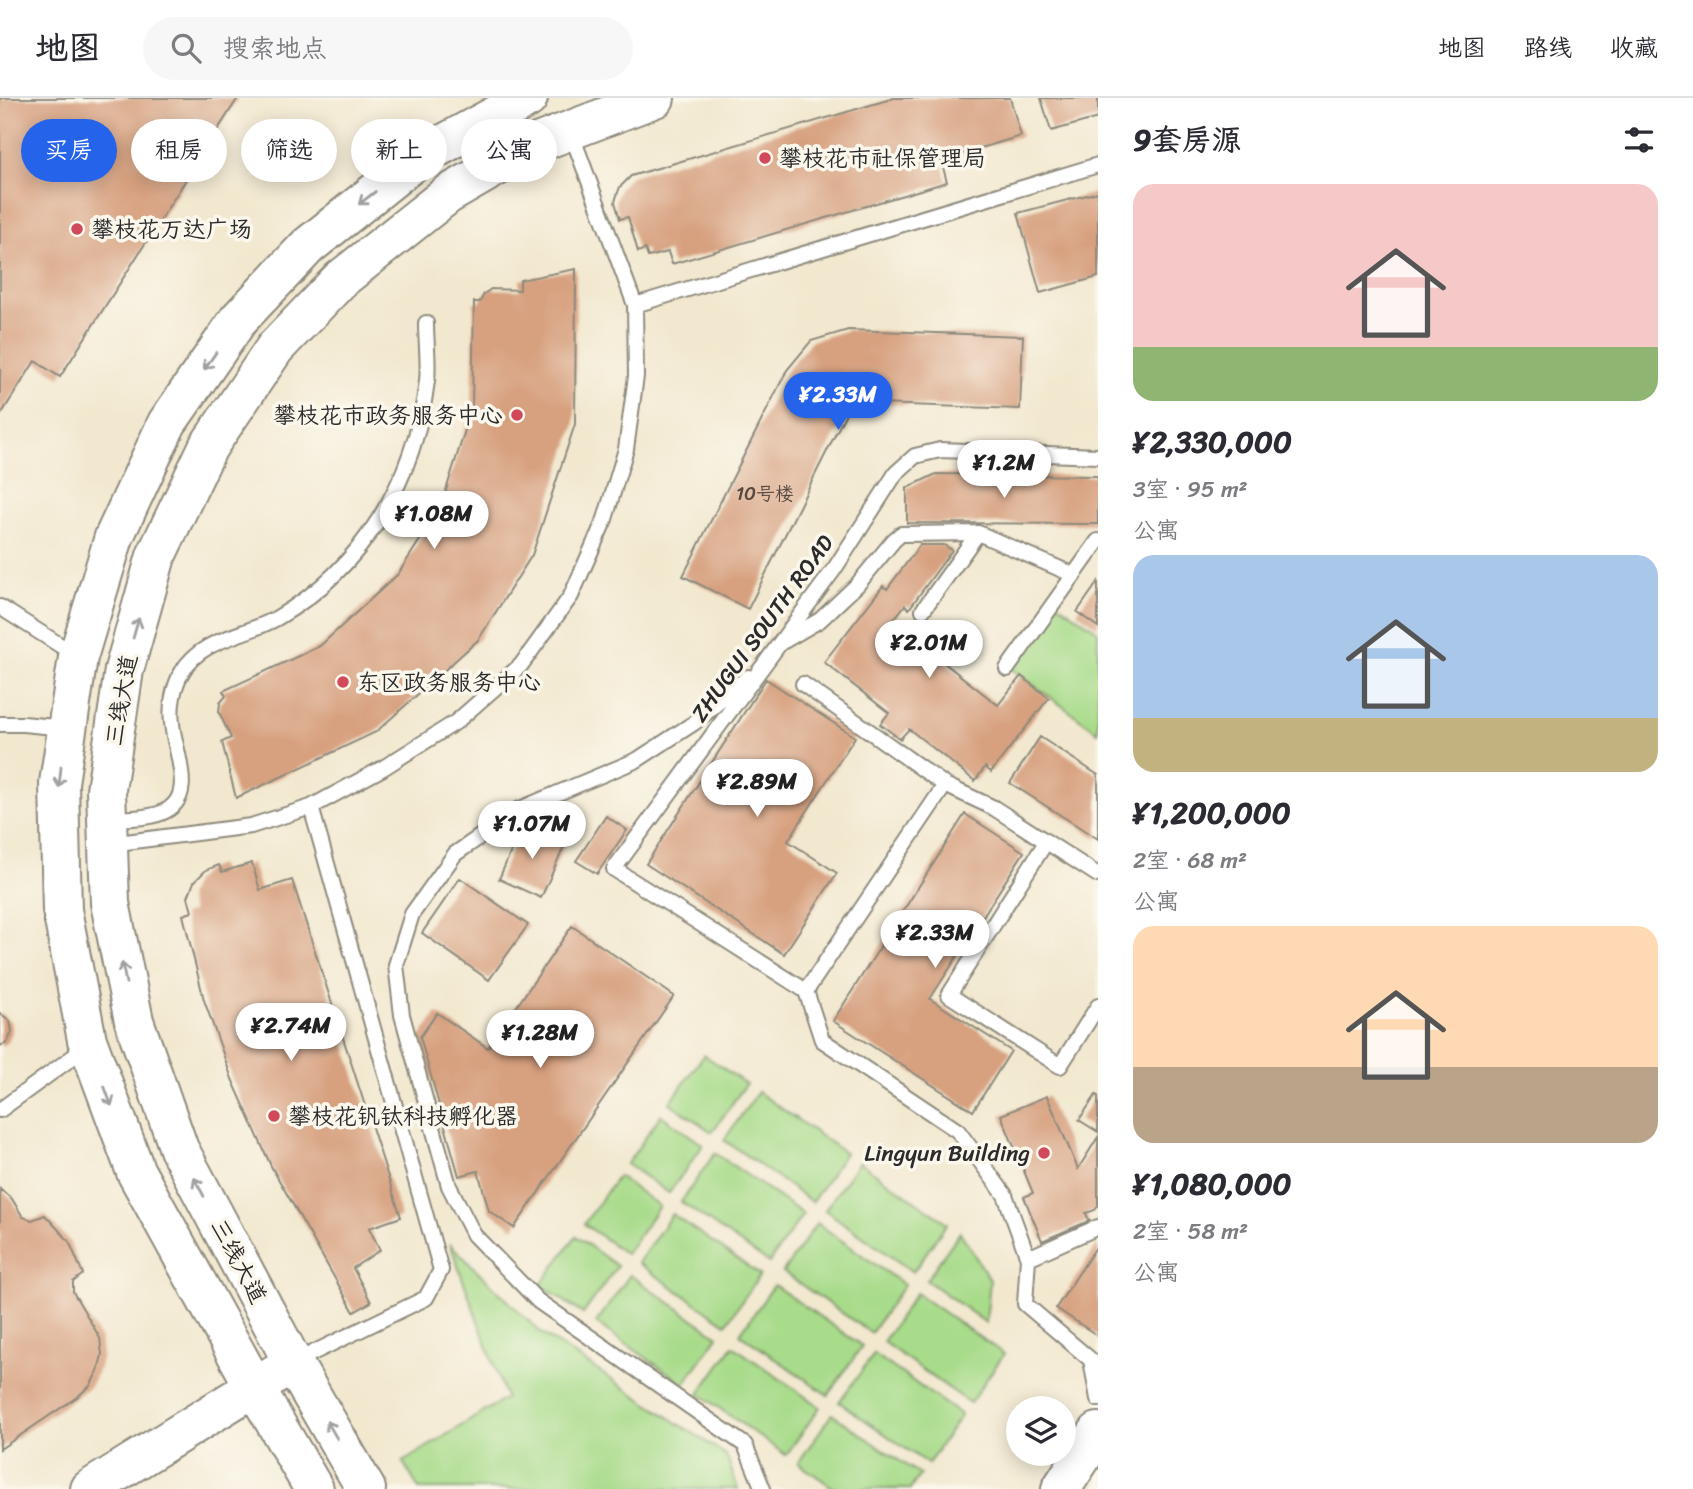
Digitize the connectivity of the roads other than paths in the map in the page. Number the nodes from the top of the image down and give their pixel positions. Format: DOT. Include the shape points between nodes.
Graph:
graph roads {
  1 [pos="528,98"];
  2 [pos="655,98"];
  3 [pos="570,131"];
  4 [pos="1098,165"];
  5 [pos="635,305"];
  6 [pos="426,323"];
  7 [pos="1098,456"];
  8 [pos="978,533"];
  9 [pos="1098,541"];
  10 [pos="1074,575"];
  11 [pos="0,607"];
  12 [pos="923,610"];
  13 [pos="779,644"];
  14 [pos="78,657"];
  15 [pos="768,660"];
  16 [pos="1007,669"];
  17 [pos="803,684"];
  18 [pos="0,724"];
  19 [pos="67,729"];
  20 [pos="945,785"];
  21 [pos="311,807"];
  22 [pos="108,832"];
  23 [pos="1046,842"];
  24 [pos="1098,875"];
  25 [pos="806,991"];
  26 [pos="1098,1006"];
  27 [pos="89,1045"];
  28 [pos="0,1110"];
  29 [pos="1098,1227"];
  30 [pos="1028,1258"];
  31 [pos="293,1363"];
  32 [pos="254,1386"];
  33 [pos="1098,1399"];
  34 [pos="1098,1432"];
  35 [pos="90,1489"];
  36 [pos="314,1489"];
  37 [pos="366,1489"];
  38 [pos="763,1489"];
  39 [pos="1061,1489"];
  1 -- 14 [label="main road, 三线大道, one-way" via="418,158 308,246 239,319 167,423 114,537"];
  2 -- 3 [label="main road, 三线大道"];
  3 -- 5 [label="lane"];
  22 -- 3 [label="main road, 三线大道, one-way" via="106,790 124,670 156,556 216,436 275,348 358,264 447,195 537,143"];
  4 -- 5 [label="lane"];
  5 -- 21 [label="lane" via="636,376 626,449 605,519 571,596 521,665 456,722"];
  6 -- 22 [label="lane" via="427,380 416,439 395,495 363,543 324,585 275,619 203,649 182,671 173,695 171,723 181,796 161,813"];
  7 -- 13 [label="lane, ZHUGUI SOUTH ROAD" via="940,450 915,456 896,473"];
  8 -- 10 [label="lane"];
  8 -- 12 [label="lane"];
  8 -- 13 [label="lane" via="901,534 820,620"];
  9 -- 10 [label="lane"];
  10 -- 16 [label="lane"];
  11 -- 14 [label="lane"];
  13 -- 15 [label="lane, ZHUGUI SOUTH ROAD"];
  14 -- 19 [label="main road, 三线大道"];
  15 -- 25 [label="lane, ZHUGUI SOUTH ROAD" via="614,869"];
  15 -- 38 [label="lane" via="694,723 637,761 520,809 455,854 412,914 396,965 402,1014 449,1186 474,1235 538,1301 745,1446"];
  17 -- 20 [label="lane"];
  18 -- 19 [label="lane"];
  19 -- 27 [label="main road, 三线大道, one-way" via="59,783 62,909"];
  20 -- 23 [label="lane" via="994,808"];
  20 -- 25 [label="lane"];
  21 -- 22 [label="lane" via="251,826"];
  21 -- 31 [label="lane" via="441,1270 426,1298"];
  31 -- 22 [label="main road, 三线大道, one-way" via="179,1149 134,1021 110,903"];
  23 -- 24 [label="lane"];
  23 -- 26 [label="lane" via="949,995 1060,1066"];
  25 -- 30 [label="lane" via="822,1040 958,1131 1005,1195"];
  27 -- 28 [label="lane"];
  27 -- 32 [label="main road, 三线大道, one-way" via="136,1172"];
  29 -- 30 [label="lane"];
  30 -- 33 [label="lane" via="1025,1304 1091,1360"];
  31 -- 32 [label="main road"];
  37 -- 31 [label="main road, 三线大道, one-way"];
  32 -- 35 [label="main road"];
  32 -- 36 [label="main road, 三线大道"];
  34 -- 39 [label="main road"];
}
